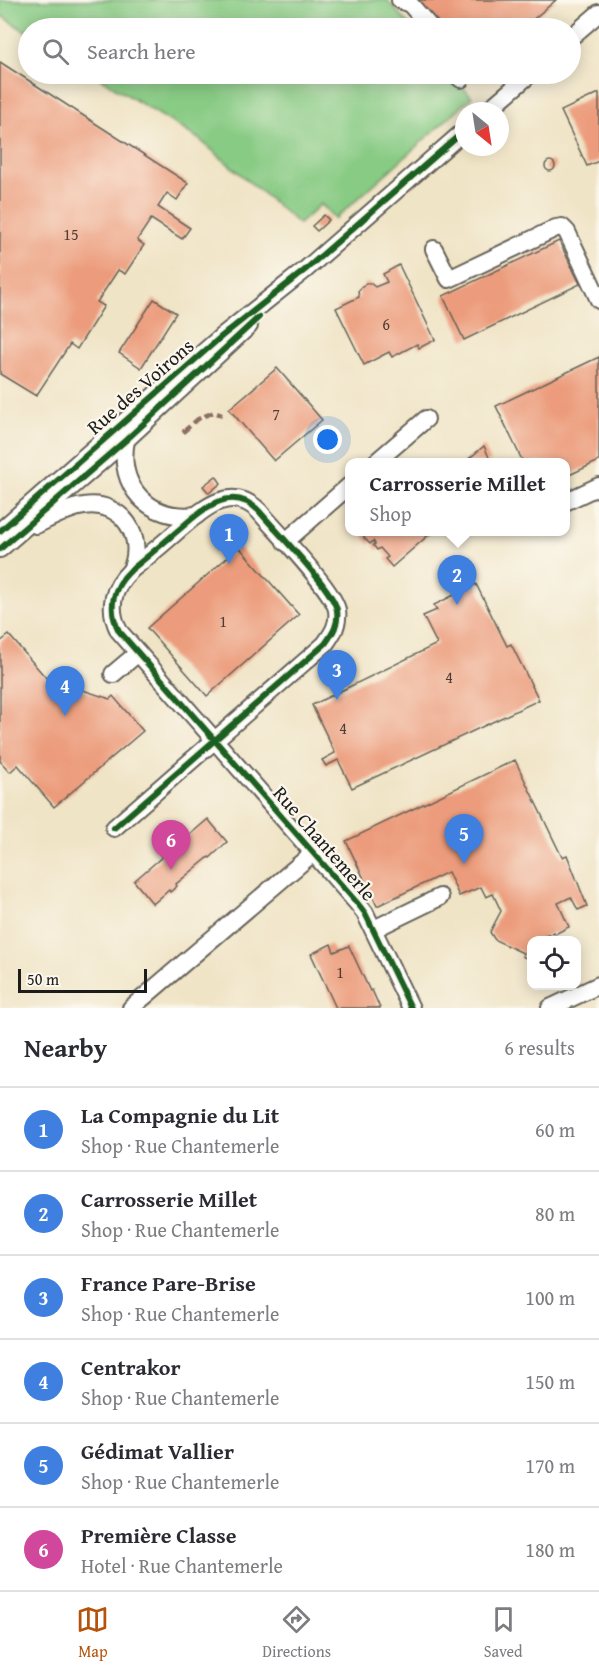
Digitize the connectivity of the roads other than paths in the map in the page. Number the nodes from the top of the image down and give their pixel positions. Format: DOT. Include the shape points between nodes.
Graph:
graph roads {
  1 [pos="398,0"];
  2 [pos="599,13"];
  3 [pos="412,18"];
  4 [pos="422,18"];
  5 [pos="581,29"];
  6 [pos="518,84"];
  7 [pos="497,102"];
  8 [pos="455,139"];
  9 [pos="434,249"];
  10 [pos="305,270"];
  11 [pos="599,300"];
  12 [pos="426,419"];
  13 [pos="126,440"];
  14 [pos="381,458"];
  15 [pos="599,486"];
  16 [pos="345,490"];
  17 [pos="570,500"];
  18 [pos="197,514"];
  19 [pos="0,531"];
  20 [pos="19,533"];
  21 [pos="285,542"];
  22 [pos="0,549"];
  23 [pos="131,570"];
  24 [pos="138,653"];
  25 [pos="113,674"];
  26 [pos="215,742"];
  27 [pos="114,828"];
  28 [pos="313,853"];
  29 [pos="440,897"];
  30 [pos="374,929"];
  31 [pos="599,985"];
  32 [pos="572,1003"];
  33 [pos="131,1008"];
  34 [pos="411,1008"];
  35 [pos="550,1008"];
  1 -- 3 [label="street"];
  1 -- 4 [label="street" via="410,4"];
  2 -- 5 [label="street"];
  6 -- 7 [label="street"];
  8 -- 10 [label="street, Rue des Voirons"];
  9 -- 11 [label="street" via="449,279 562,227"];
  10 -- 13 [label="street, Rue des Voirons"];
  10 -- 19 [label="street, Rue des Voirons" via="222,336"];
  12 -- 14 [label="street"];
  13 -- 18 [label="street, Rue Chantemerle" via="126,472 140,497 171,514"];
  13 -- 20 [label="street, Rue des Voirons"];
  15 -- 17 [label="street"];
  16 -- 21 [label="street"];
  18 -- 21 [label="street, Rue Chantemerle" via="225,500 243,500 259,511"];
  18 -- 23 [label="street, Rue Chantemerle"];
  20 -- 22 [label="street, Rue des Voirons"];
  20 -- 23 [label="street, Rue Chantemerle" via="72,509 103,506 122,517 134,534 136,556"];
  21 -- 26 [label="street, Rue Chantemerle" via="333,598 336,628 326,644"];
  23 -- 24 [label="street, Rue Chantemerle" via="116,590 112,610 119,631"];
  24 -- 25 [label="street"];
  24 -- 26 [label="street, Rue Chantemerle"];
  26 -- 27 [label="street, Rue Chantemerle"];
  26 -- 28 [label="street, Rue Chantemerle"];
  28 -- 30 [label="street, Rue Chantemerle" via="358,904"];
  28 -- 33 [label="street"];
  29 -- 30 [label="street"];
  30 -- 34 [label="street, Rue Chantemerle"];
  31 -- 32 [label="street"];
  32 -- 35 [label="street"];
}
